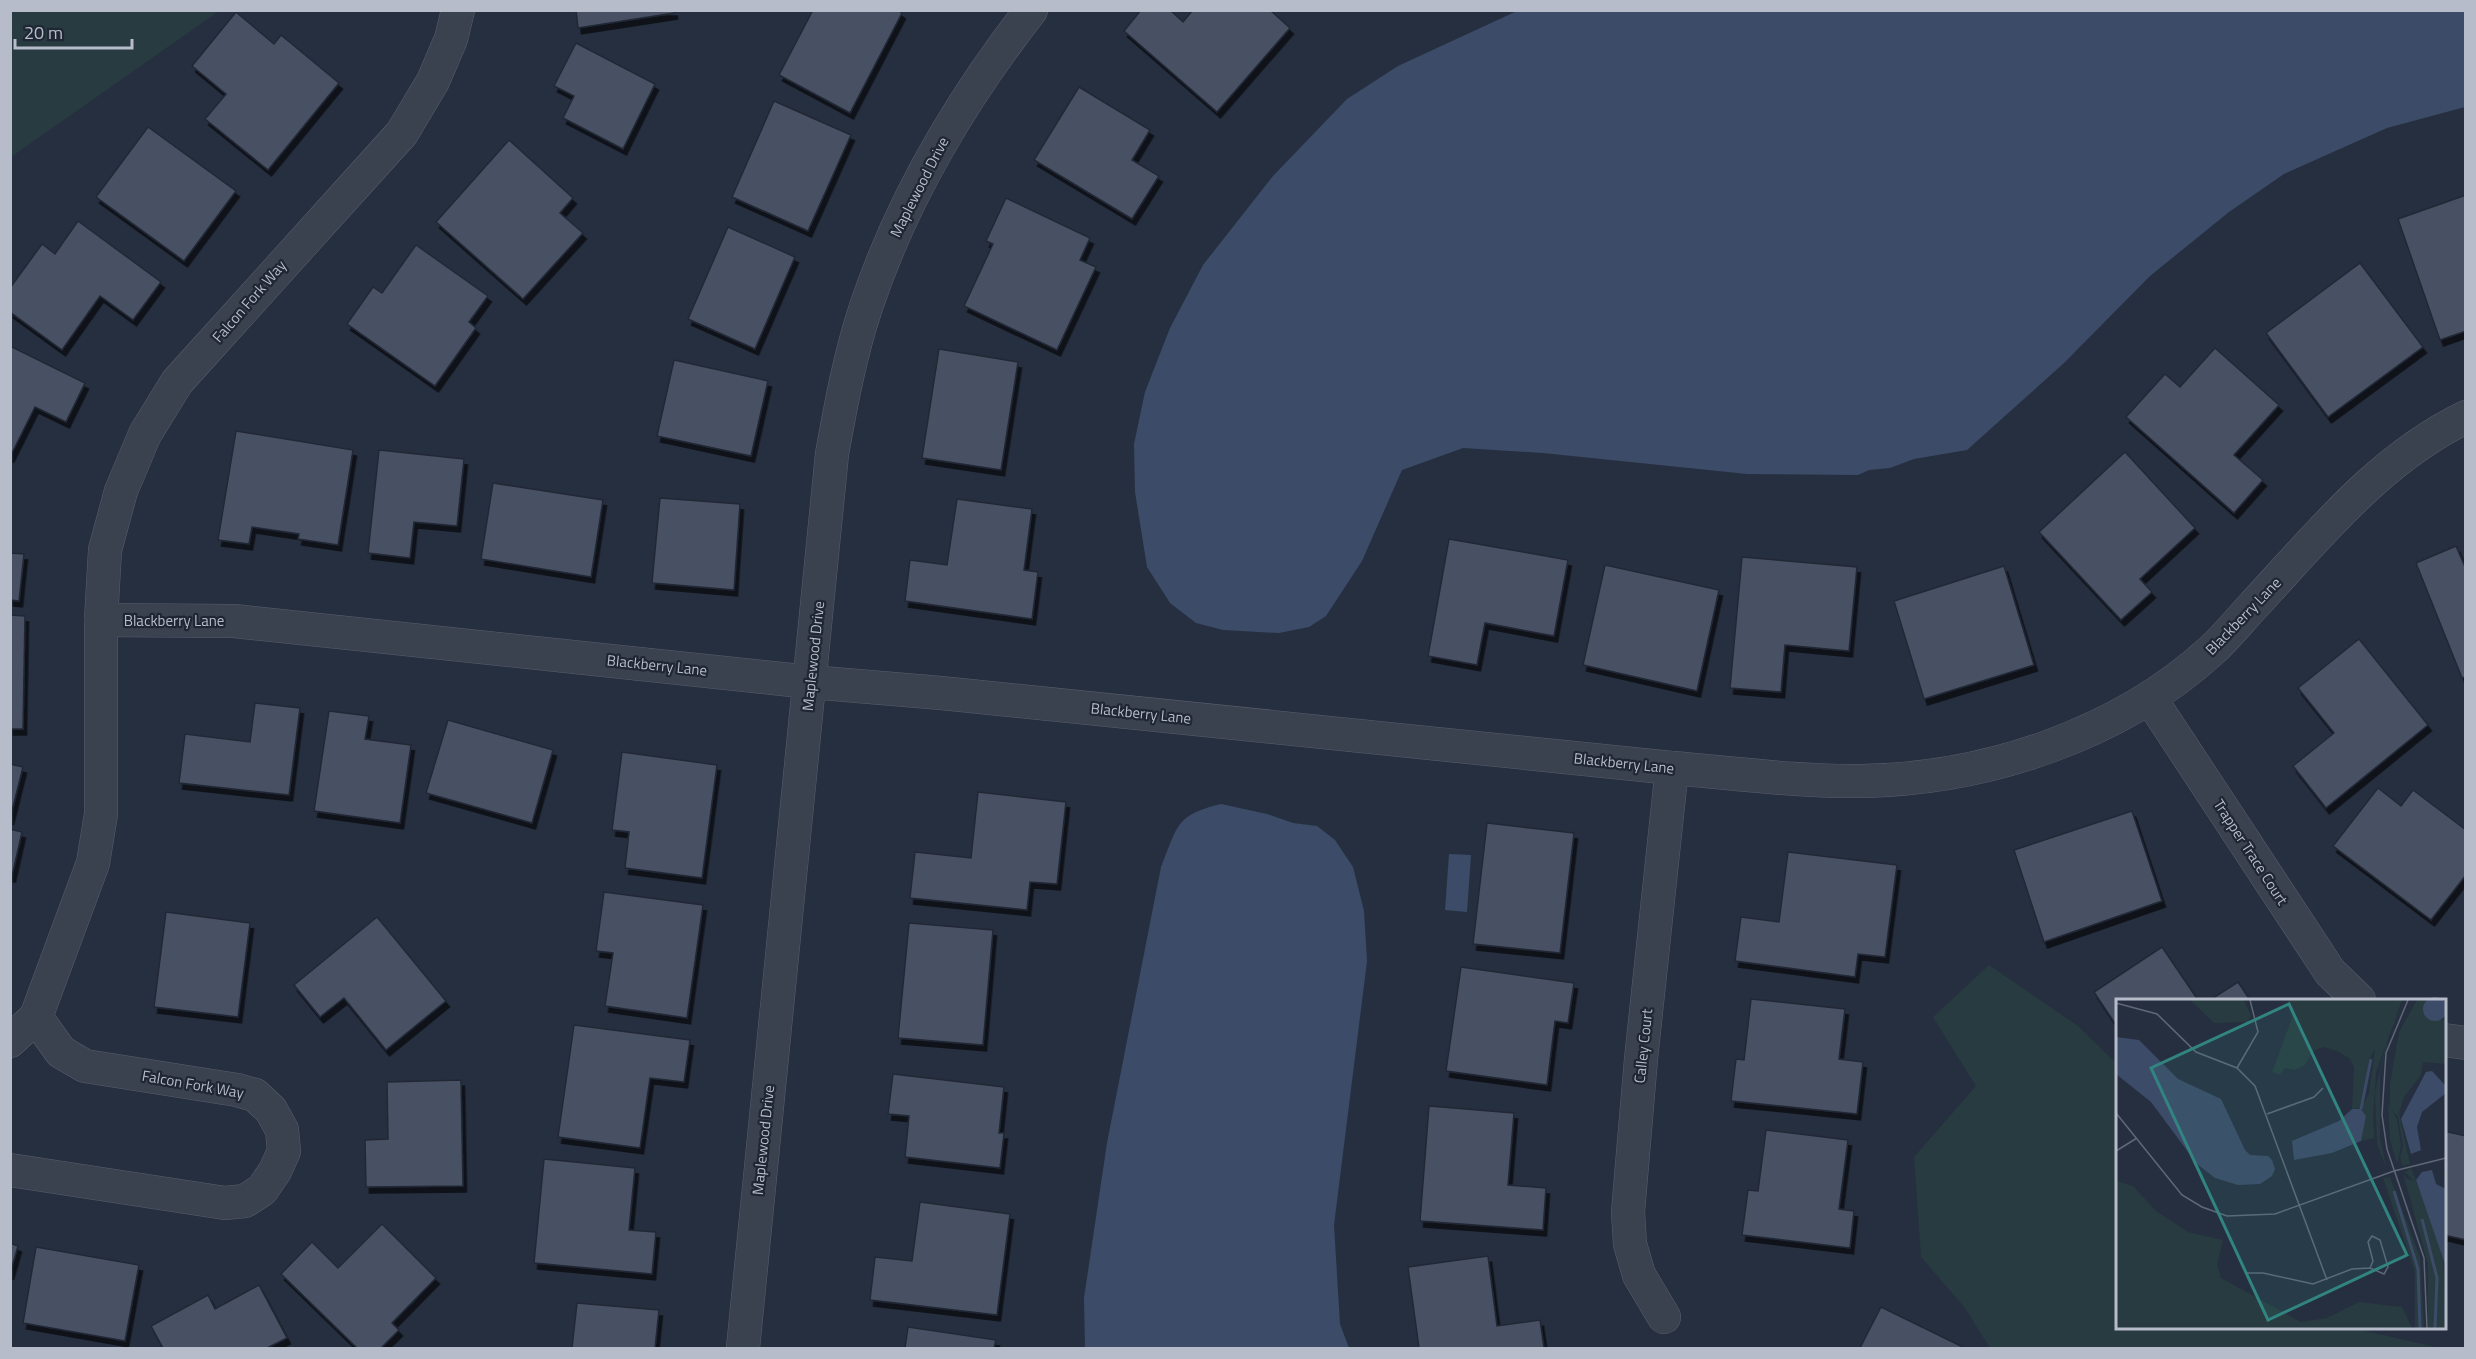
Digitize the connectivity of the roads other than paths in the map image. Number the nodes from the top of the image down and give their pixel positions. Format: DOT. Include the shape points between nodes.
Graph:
graph roads {
  1 [pos="458,10"];
  2 [pos="1032,10"];
  3 [pos="2466,417"];
  4 [pos="101,620"];
  5 [pos="810,682"];
  6 [pos="2150,698"];
  7 [pos="1672,768"];
  8 [pos="2358,999"];
  9 [pos="36,1017"];
  10 [pos="2446,1040"];
  11 [pos="10,1041"];
  12 [pos="2466,1042"];
  13 [pos="10,1170"];
  14 [pos="1664,1317"];
  15 [pos="743,1348"];
  1 -- 4 [label="street, Falcon Fork Way" via="451,39 433,81 402,133 177,382 145,434 121,490 105,550"];
  2 -- 5 [label="street, Maplewood Drive" via="995,57 941,141 896,230 866,308 846,380 832,454"];
  3 -- 6 [label="street, Blackberry Lane" via="2440,429 2393,462 2351,501 2212,650"];
  4 -- 5 [label="street, Blackberry Lane" via="234,621"];
  4 -- 9 [label="street, Blackberry Lane" via="101,814 93,863"];
  5 -- 7 [label="street, Blackberry Lane"];
  5 -- 15 [label="street, Maplewood Drive"];
  6 -- 7 [label="street, Blackberry Lane" via="2089,731 2023,755 1943,774 1861,781"];
  6 -- 8 [label="street, Trapper Trace Court" via="2330,972"];
  7 -- 14 [label="street, Calley Court" via="1628,1212 1630,1244 1639,1275"];
  9 -- 11 [label="street"];
  9 -- 13 [label="street, Falcon Fork Way" via="62,1052 85,1066 255,1095 282,1130 284,1151 262,1190 245,1200 225,1203"];
  10 -- 12 [label="street"];
}
